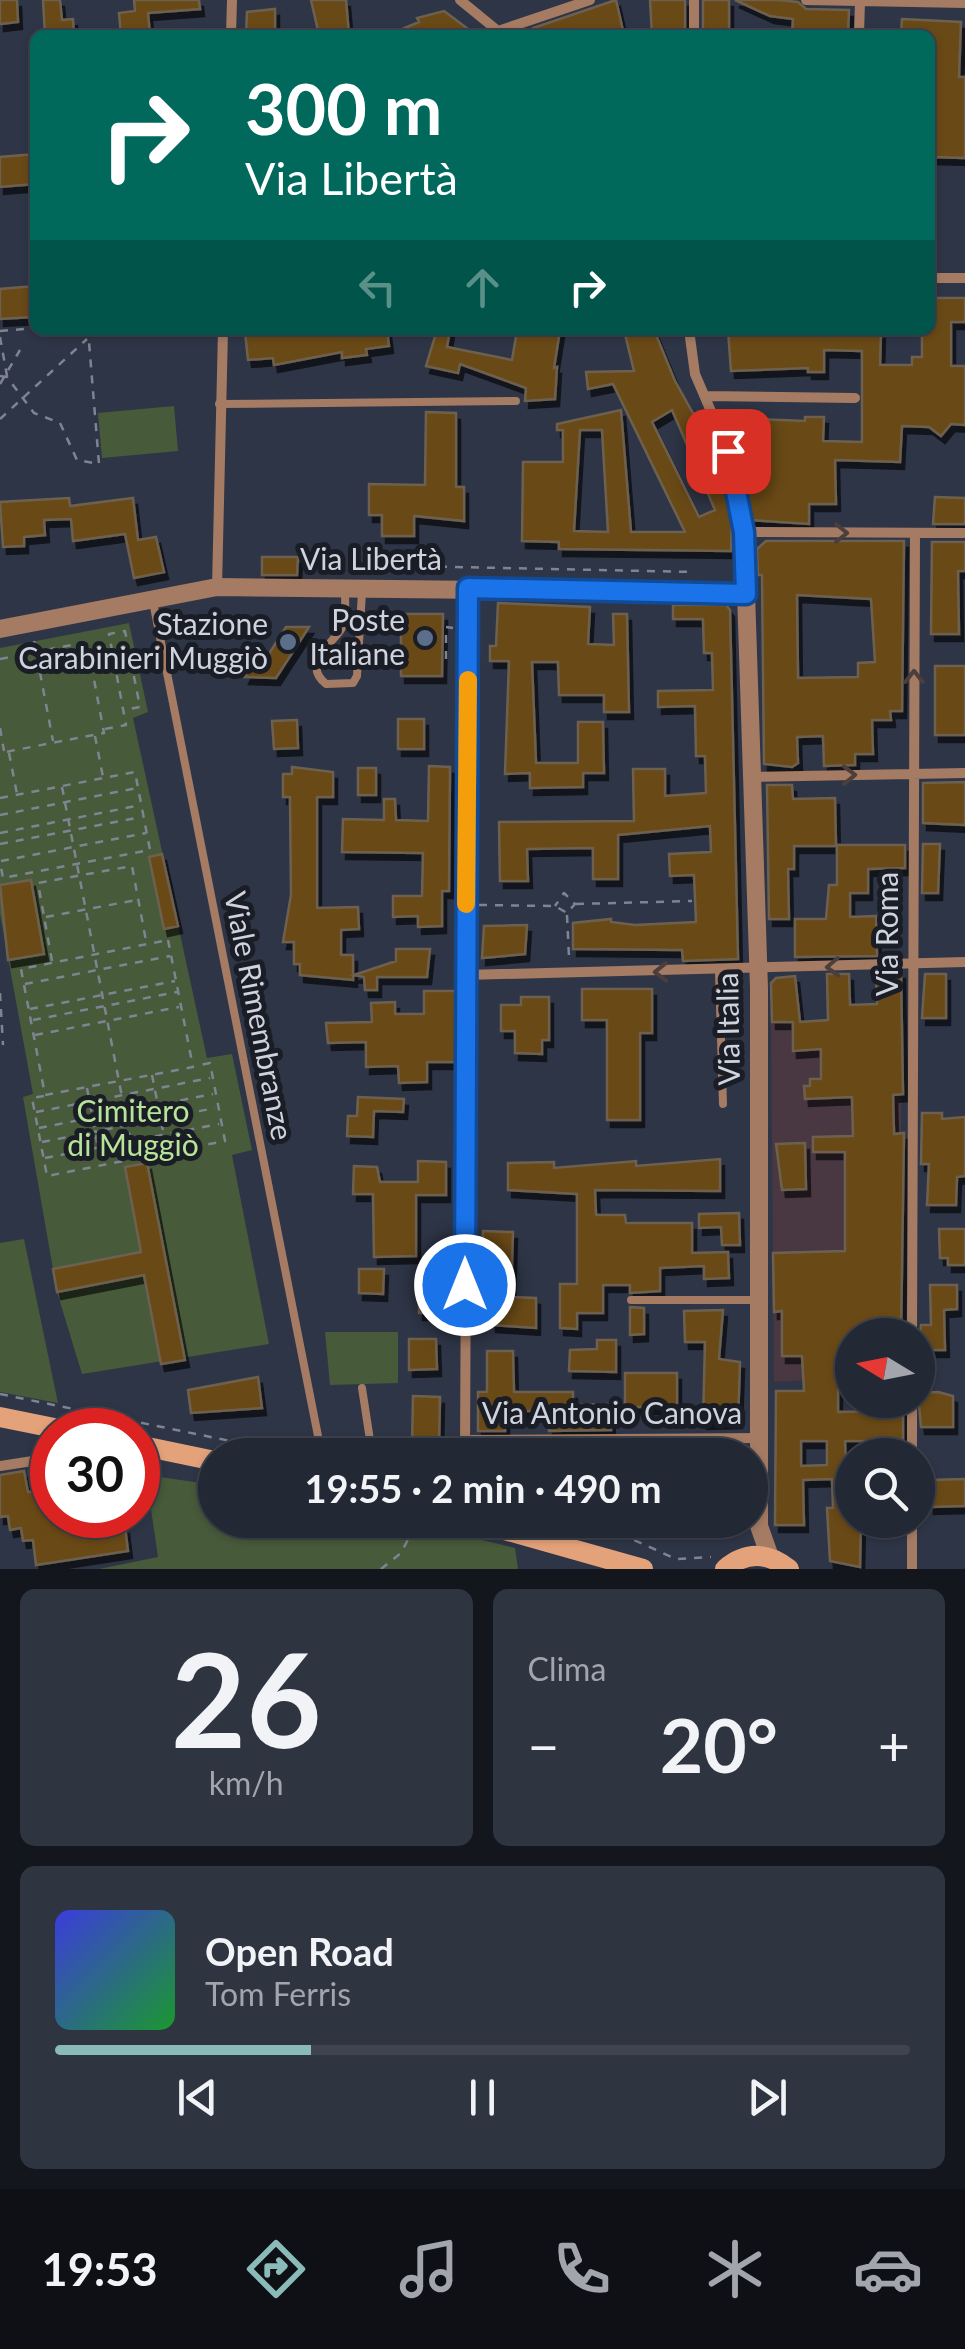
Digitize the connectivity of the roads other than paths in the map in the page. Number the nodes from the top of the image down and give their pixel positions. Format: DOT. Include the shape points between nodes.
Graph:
graph roads {
  1 [pos="232,0"];
  2 [pos="460,0"];
  3 [pos="590,0"];
  4 [pos="694,0"];
  5 [pos="806,0"];
  6 [pos="923,0"];
  7 [pos="860,1"];
  8 [pos="965,3"];
  9 [pos="231,30"];
  10 [pos="495,30"];
  11 [pos="506,30"];
  12 [pos="694,30"];
  13 [pos="858,30"];
  14 [pos="935,278"];
  15 [pos="965,278"];
  16 [pos="224,335"];
  17 [pos="689,335"];
  18 [pos="706,396"];
  19 [pos="855,398"];
  20 [pos="516,401"];
  21 [pos="219,404"];
  22 [pos="744,532"];
  23 [pos="915,533"];
  24 [pos="965,534"];
  25 [pos="217,587"];
  26 [pos="354,587"];
  27 [pos="468,588"];
  28 [pos="746,594"];
  29 [pos="153,600"];
  30 [pos="0,630"];
  31 [pos="965,773"];
  32 [pos="914,774"];
  33 [pos="752,778"];
  34 [pos="965,962"];
  35 [pos="912,964"];
  36 [pos="758,970"];
  37 [pos="718,971"];
  38 [pos="465,975"];
  39 [pos="723,1104"];
  40 [pos="630,1300"];
  41 [pos="761,1300"];
  42 [pos="912,1318"];
  43 [pos="362,1388"];
  44 [pos="0,1417"];
  45 [pos="30,1423"];
  46 [pos="318,1438"];
  47 [pos="370,1438"];
  48 [pos="465,1438"];
  49 [pos="760,1438"];
  50 [pos="160,1450"];
  51 [pos="198,1457"];
  52 [pos="30,1461"];
  53 [pos="0,1466"];
  54 [pos="532,1538"];
  55 [pos="753,1538"];
  56 [pos="765,1538"];
  57 [pos="912,1538"];
  58 [pos="744,1557"];
  59 [pos="779,1563"];
  60 [pos="643,1569"];
  61 [pos="726,1569"];
  62 [pos="912,1569"];
  1 -- 9 [label="street"];
  2 -- 10 [label="street"];
  3 -- 11 [label="street"];
  4 -- 12 [label="street"];
  5 -- 7 [label="street"];
  6 -- 7 [label="street"];
  6 -- 8 [label="street"];
  7 -- 13 [label="street"];
  14 -- 15 [label="street"];
  16 -- 21 [label="street"];
  17 -- 18 [label="street"];
  18 -- 19 [label="street"];
  18 -- 22 [label="street" via="728,451"];
  20 -- 21 [label="lane"];
  21 -- 25 [label="street"];
  22 -- 23 [label="street, one-way"];
  22 -- 28 [label="street, Via Italia"];
  23 -- 24 [label="street"];
  32 -- 23 [label="street, Via Roma, one-way"];
  25 -- 26 [label="street, Via Libertà"];
  25 -- 29 [label="street, Via Libertà"];
  26 -- 26 [label="lane" via="342,630 316,666 326,684 352,683 357,676"];
  26 -- 27 [label="street, Via Libertà"];
  27 -- 28 [label="street, Via Libertà"];
  27 -- 38 [label="street"];
  28 -- 33 [label="street, Via Italia"];
  29 -- 30 [label="street, Via Libertà"];
  29 -- 46 [label="lane, Viale Rimembranze"];
  31 -- 32 [label="street"];
  33 -- 32 [label="street, one-way"];
  32 -- 35 [label="street, Via Roma"];
  33 -- 36 [label="street, Via Italia"];
  34 -- 35 [label="street"];
  35 -- 36 [label="street, one-way"];
  35 -- 42 [label="street, Via Roma"];
  36 -- 37 [label="street"];
  36 -- 41 [label="street, Via Italia"];
  37 -- 38 [label="street, one-way"];
  37 -- 39 [label="lane"];
  38 -- 48 [label="street"];
  40 -- 41 [label="lane"];
  41 -- 49 [label="street, Via Italia"];
  43 -- 47 [label="lane"];
  44 -- 45 [label="main road"];
  50 -- 51 [label="main road"];
  52 -- 53 [label="street"];
  54 -- 60 [label="main road"];
  55 -- 58 [label="street, Via Italia"];
  56 -- 59 [label="street, Via Italia"];
  57 -- 62 [label="street"];
  58 -- 59 [label="main road, Via Italia"];
  58 -- 61 [label="main road"];
}
